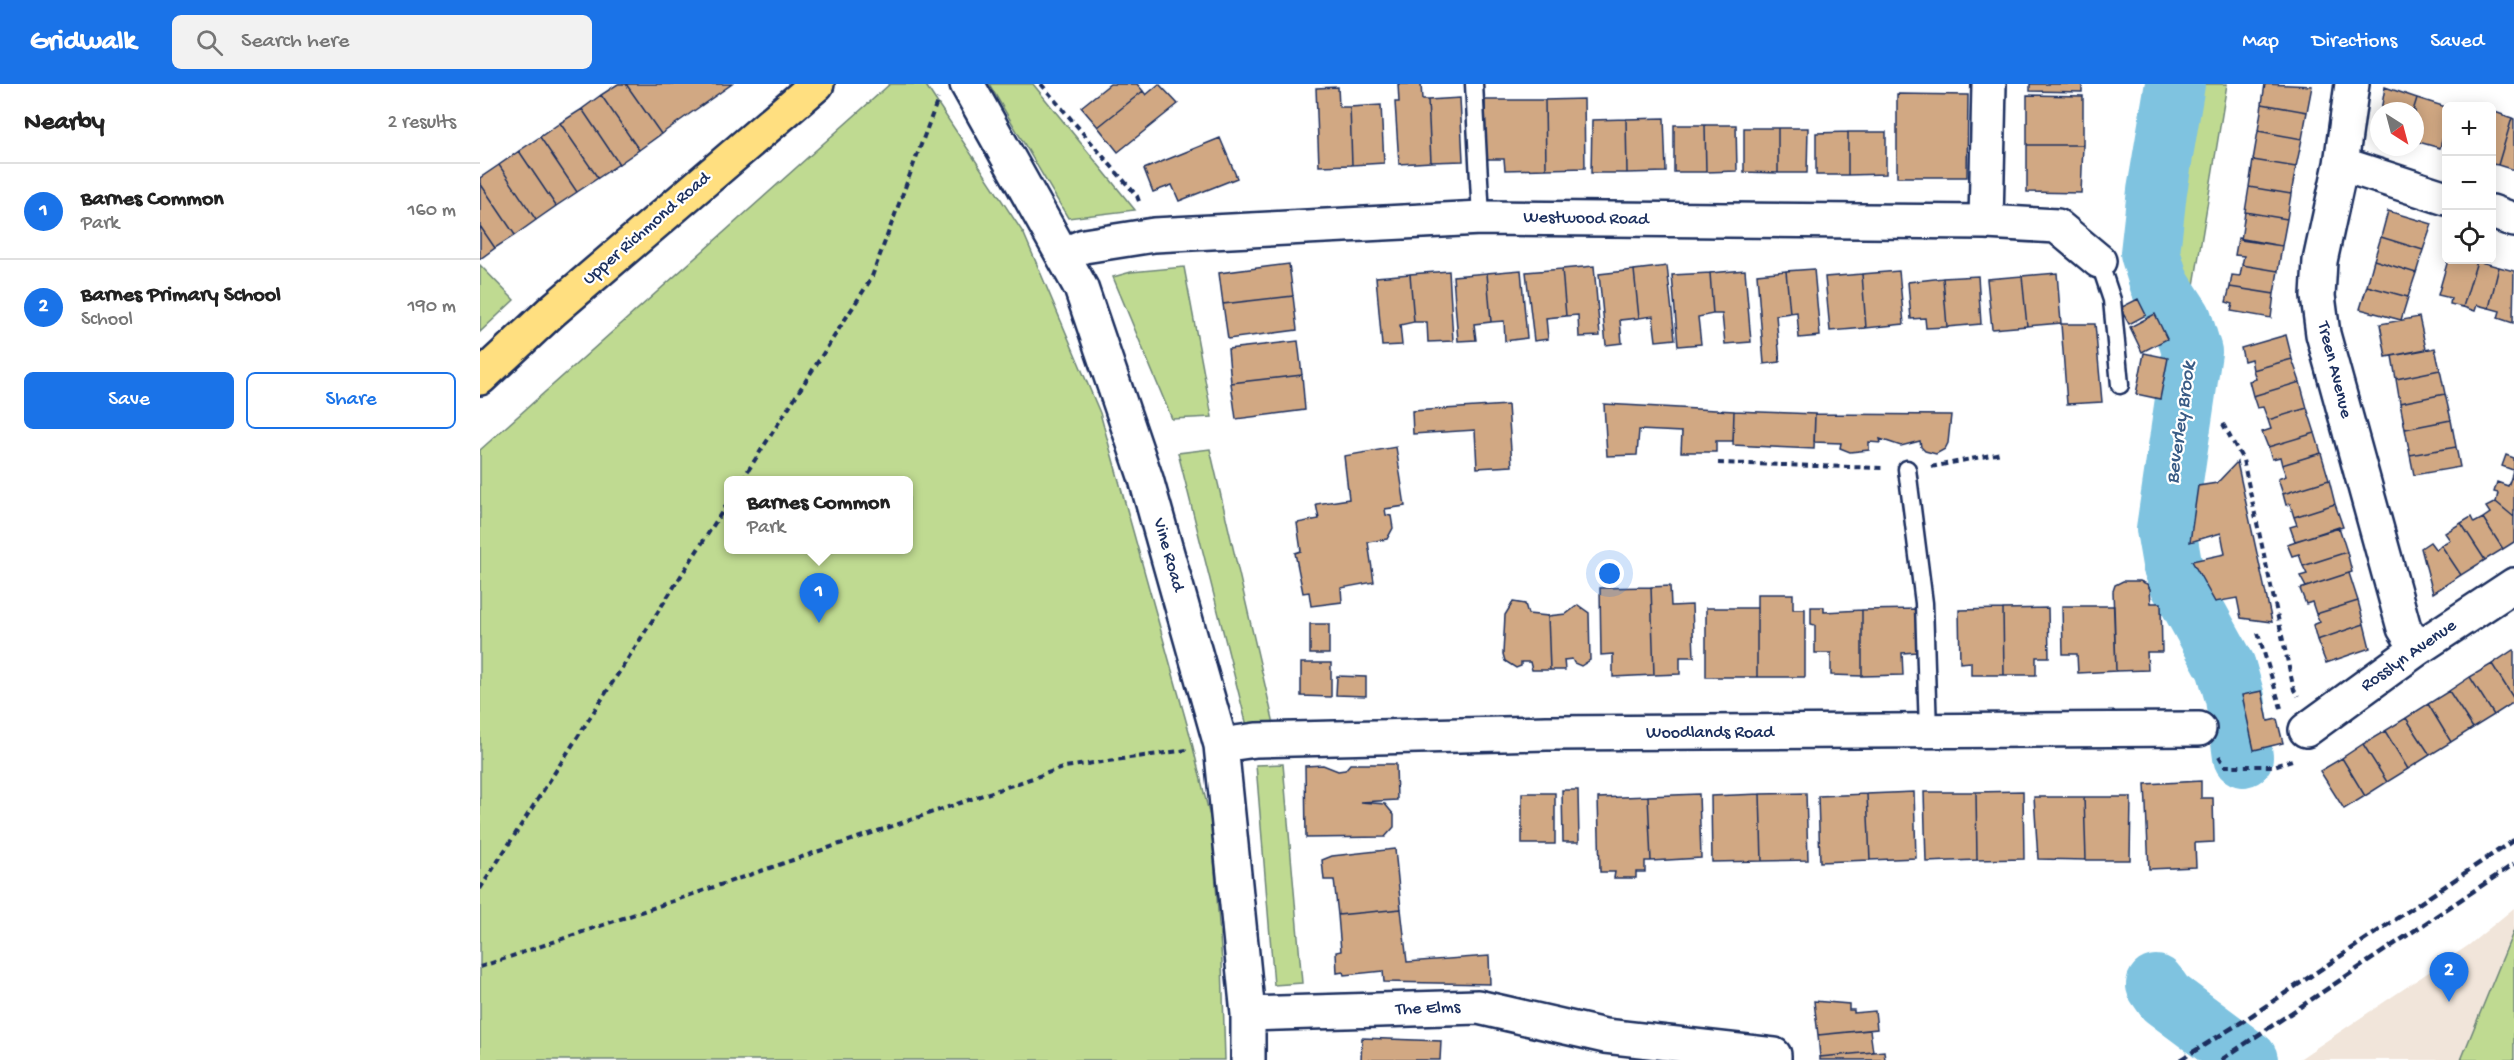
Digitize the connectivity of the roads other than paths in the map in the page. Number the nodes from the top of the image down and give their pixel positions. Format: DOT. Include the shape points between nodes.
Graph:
graph roads {
  1 [pos="817,84"];
  2 [pos="1474,84"];
  3 [pos="1989,84"];
  4 [pos="2352,84"];
  5 [pos="954,87"];
  6 [pos="2341,164"];
  7 [pos="2442,197"];
  8 [pos="2496,213"];
  9 [pos="1481,218"];
  10 [pos="2514,220"];
  11 [pos="1986,222"];
  12 [pos="1064,254"];
  13 [pos="2099,261"];
  14 [pos="480,378"];
  15 [pos="2120,385"];
  16 [pos="1907,469"];
  17 [pos="2514,585"];
  18 [pos="2417,649"];
  19 [pos="2312,725"];
  20 [pos="2199,729"];
  21 [pos="1928,732"];
  22 [pos="1221,745"];
  23 [pos="1248,1014"];
  24 [pos="1605,1048"];
  25 [pos="1248,1060"];
  26 [pos="1774,1060"];
  1 -- 14 [label="highway, Upper Richmond Road" via="552,311"];
  2 -- 9 [label="lane"];
  3 -- 11 [label="street"];
  4 -- 6 [label="street, Treen Avenue"];
  5 -- 12 [label="street, Vine Road"];
  6 -- 7 [label="street"];
  6 -- 18 [label="street, Treen Avenue" via="2320,261 2318,296 2323,334 2404,628"];
  8 -- 10 [label="street"];
  9 -- 11 [label="street, Westwood Road"];
  9 -- 12 [label="street, Westwood Road" via="1154,235 1084,246"];
  11 -- 13 [label="street, Westwood Road" via="2057,226"];
  12 -- 22 [label="street, Vine Road" via="1082,288 1146,479"];
  13 -- 15 [label="lane" via="2112,300"];
  16 -- 21 [label="lane" via="1924,603"];
  17 -- 18 [label="street, Rosslyn Avenue"];
  18 -- 19 [label="street, Rosslyn Avenue"];
  20 -- 21 [label="street, Woodlands Road"];
  21 -- 22 [label="street, Woodlands Road" via="1536,733 1256,740"];
  22 -- 23 [label="street, Vine Road"];
  23 -- 24 [label="street, The Elms" via="1478,1007"];
  23 -- 25 [label="street, Vine Road"];
  24 -- 26 [label="street, The Elms" via="1774,1055"];
}
